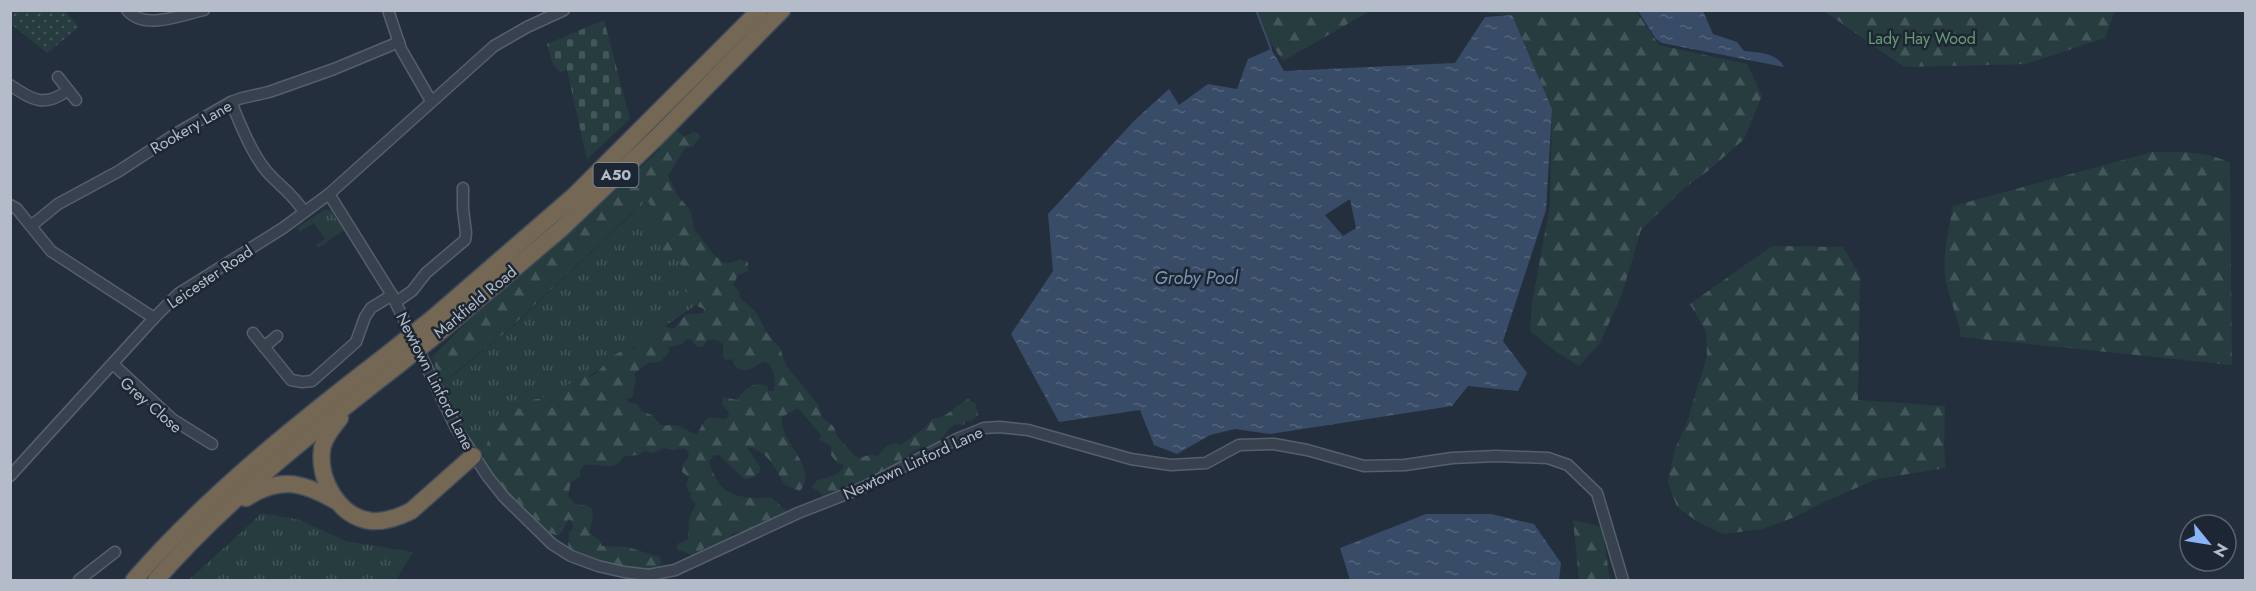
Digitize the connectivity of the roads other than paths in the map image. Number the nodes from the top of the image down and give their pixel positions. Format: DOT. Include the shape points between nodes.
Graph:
graph roads {
  1 [pos="127,10"];
  2 [pos="204,10"];
  3 [pos="388,10"];
  4 [pos="564,10"];
  5 [pos="760,10"];
  6 [pos="782,10"];
  7 [pos="399,42"];
  8 [pos="58,77"];
  9 [pos="10,85"];
  10 [pos="68,90"];
  11 [pos="76,100"];
  12 [pos="431,101"];
  13 [pos="231,102"];
  14 [pos="329,194"];
  15 [pos="467,194"];
  16 [pos="10,205"];
  17 [pos="304,212"];
  18 [pos="31,226"];
  19 [pos="394,298"];
  20 [pos="154,318"];
  21 [pos="437,324"];
  22 [pos="253,333"];
  23 [pos="277,336"];
  24 [pos="264,346"];
  25 [pos="393,359"];
  26 [pos="111,366"];
  27 [pos="353,400"];
  28 [pos="195,441"];
  29 [pos="212,444"];
  30 [pos="473,456"];
  31 [pos="10,476"];
  32 [pos="339,503"];
  33 [pos="217,517"];
  34 [pos="115,552"];
  35 [pos="79,580"];
  36 [pos="134,580"];
  37 [pos="156,580"];
  38 [pos="1623,580"];
  1 -- 2 [label="street" via="137,19 148,21"];
  3 -- 7 [label="street"];
  4 -- 12 [label="street" via="494,46"];
  5 -- 21 [label="highway, Markfield Road / A50"];
  6 -- 21 [label="highway, Markfield Road / A50" via="562,228"];
  7 -- 12 [label="street"];
  7 -- 13 [label="street, Rookery Lane" via="269,93"];
  8 -- 10 [label="street"];
  9 -- 10 [label="street" via="38,100 58,98"];
  10 -- 11 [label="street"];
  12 -- 14 [label="street, Leicester Road"];
  13 -- 17 [label="street" via="265,168"];
  13 -- 18 [label="street, Rookery Lane" via="58,204"];
  14 -- 17 [label="street, Leicester Road"];
  14 -- 19 [label="street, Newtown Linford Lane"];
  15 -- 19 [label="street" via="463,209 465,240 426,273 412,291"];
  16 -- 18 [label="street"];
  17 -- 20 [label="street, Leicester Road" via="178,294"];
  18 -- 20 [label="street" via="51,251"];
  19 -- 24 [label="street" via="370,308 356,342 312,381 291,380"];
  19 -- 30 [label="street, Newtown Linford Lane"];
  20 -- 26 [label="street, Leicester Road"];
  21 -- 25 [label="highway, Markfield Road / A50, bridge"];
  22 -- 24 [label="street"];
  23 -- 24 [label="street"];
  25 -- 27 [label="highway, Markfield Road / A50"];
  25 -- 36 [label="highway, Markfield Road / A50" via="293,429 232,481"];
  26 -- 28 [label="street, Grey Close" via="169,424"];
  26 -- 29 [label="street" via="172,419"];
  26 -- 31 [label="street, Leicester Road"];
  27 -- 32 [label="highway" via="330,430 322,448 322,473"];
  27 -- 33 [label="highway, Markfield Road / A50" via="284,455"];
  30 -- 32 [label="highway" via="402,516 369,520 347,511"];
  30 -- 38 [label="street, Newtown Linford Lane" via="504,497 552,544 598,566 650,574 675,570 698,560 862,488 984,428 1028,430 1131,459 1171,465 1206,463 1239,445 1274,444 1364,466 1496,456 1548,458 1568,465 1597,493"];
  32 -- 33 [label="highway" via="306,486 280,484 265,487"];
  33 -- 37 [label="highway, Markfield Road / A50"];
  34 -- 35 [label="street"];
}
